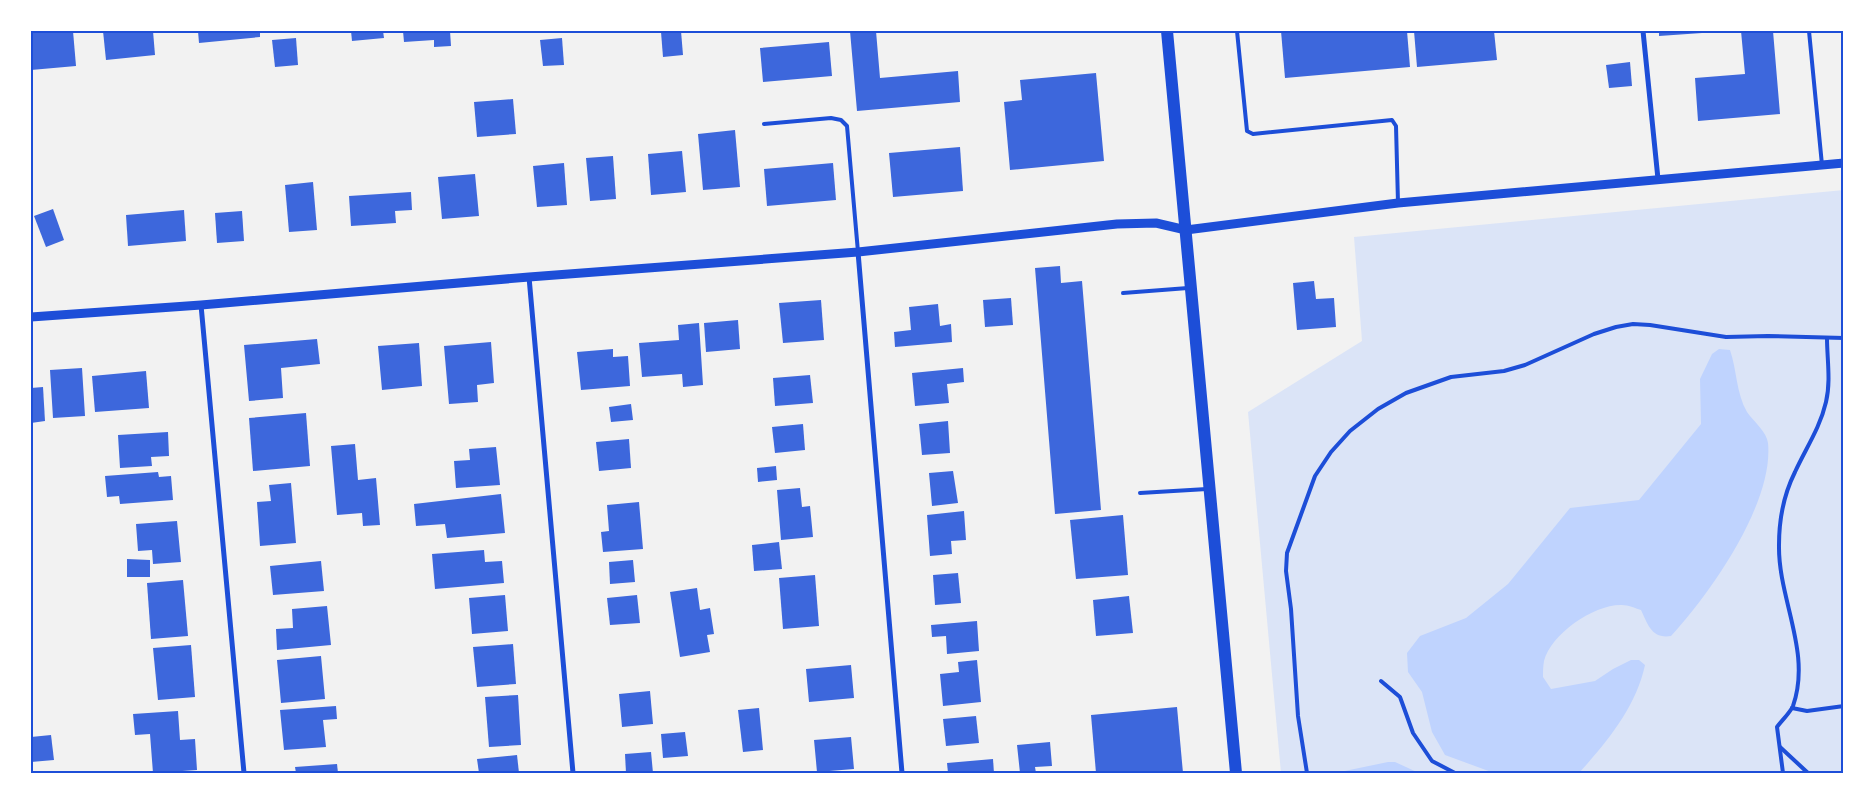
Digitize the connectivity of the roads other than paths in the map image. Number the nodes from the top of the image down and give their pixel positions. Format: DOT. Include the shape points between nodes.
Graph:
graph roads {
  1 [pos="1167,31"];
  2 [pos="1237,31"];
  3 [pos="1643,31"];
  4 [pos="1809,31"];
  5 [pos="764,124"];
  6 [pos="1844,163"];
  7 [pos="1822,165"];
  8 [pos="1658,179"];
  9 [pos="1398,203"];
  10 [pos="1186,230"];
  11 [pos="858,252"];
  12 [pos="529,277"];
  13 [pos="1191,288"];
  14 [pos="1123,293"];
  15 [pos="200,305"];
  16 [pos="31,317"];
  17 [pos="1827,338"];
  18 [pos="1844,338"];
  19 [pos="1210,489"];
  20 [pos="1140,493"];
  21 [pos="1381,681"];
  22 [pos="1844,706"];
  23 [pos="1792,708"];
  24 [pos="1778,746"];
  25 [pos="244,773"];
  26 [pos="573,773"];
  27 [pos="902,773"];
  28 [pos="1236,773"];
  29 [pos="1307,773"];
  30 [pos="1455,773"];
  31 [pos="1783,773"];
  32 [pos="1808,773"];
  1 -- 10 [label="main road"];
  2 -- 9 [label="lane" via="1247,131 1253,134 1392,120 1396,126"];
  3 -- 8 [label="street"];
  4 -- 7 [label="lane"];
  5 -- 11 [label="lane" via="831,118 841,120 847,126"];
  6 -- 7 [label="street"];
  7 -- 8 [label="street"];
  8 -- 9 [label="street"];
  9 -- 10 [label="street"];
  10 -- 11 [label="street" via="1156,223 1117,224"];
  10 -- 13 [label="main road"];
  11 -- 12 [label="street"];
  11 -- 27 [label="street"];
  12 -- 15 [label="street"];
  12 -- 26 [label="street"];
  13 -- 14 [label="lane"];
  13 -- 19 [label="main road"];
  15 -- 16 [label="street"];
  15 -- 25 [label="street"];
  17 -- 18 [label="lane"];
  17 -- 23 [label="lane" via="1826,402 1813,438 1794,472 1780,523 1779,568 1799,663"];
  17 -- 29 [label="lane" via="1726,337 1650,325 1616,327 1504,371 1451,377 1406,393 1350,430 1314,476 1287,553 1298,716"];
  19 -- 20 [label="lane"];
  19 -- 28 [label="main road"];
  21 -- 30 [label="lane" via="1400,697 1413,733 1432,761"];
  22 -- 23 [label="lane" via="1807,711"];
  23 -- 24 [label="lane" via="1777,727"];
  24 -- 31 [label="lane"];
  24 -- 32 [label="lane"];
}
